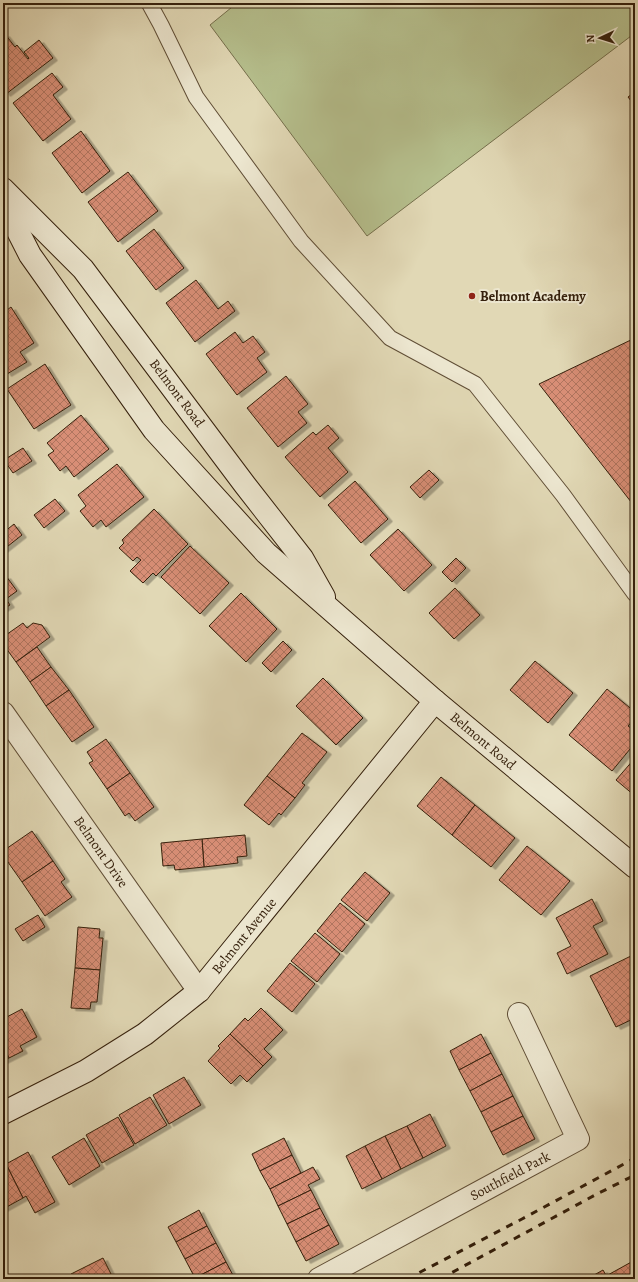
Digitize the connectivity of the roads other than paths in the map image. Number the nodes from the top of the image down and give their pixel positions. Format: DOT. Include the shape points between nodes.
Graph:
graph roads {
  1 [pos="149,3"];
  2 [pos="3,189"];
  3 [pos="3,202"];
  4 [pos="635,594"];
  5 [pos="333,612"];
  6 [pos="435,701"];
  7 [pos="5,720"];
  8 [pos="635,867"];
  9 [pos="199,991"];
  10 [pos="518,1014"];
  11 [pos="3,1113"];
  12 [pos="319,1279"];
  1 -- 4 [label="lane" via="196,97 301,241 390,338 475,384 563,495"];
  2 -- 5 [label="street, Belmont Road" via="83,268 302,558"];
  3 -- 5 [label="street, Belmont Road" via="30,255 154,430 266,554"];
  5 -- 6 [label="street, Belmont Road"];
  6 -- 8 [label="street, Belmont Road"];
  6 -- 9 [label="street, Belmont Avenue"];
  7 -- 9 [label="street, Belmont Drive"];
  9 -- 11 [label="street, Belmont Avenue" via="145,1034 86,1071"];
  10 -- 12 [label="street, Southfield Park" via="578,1139"];
}
